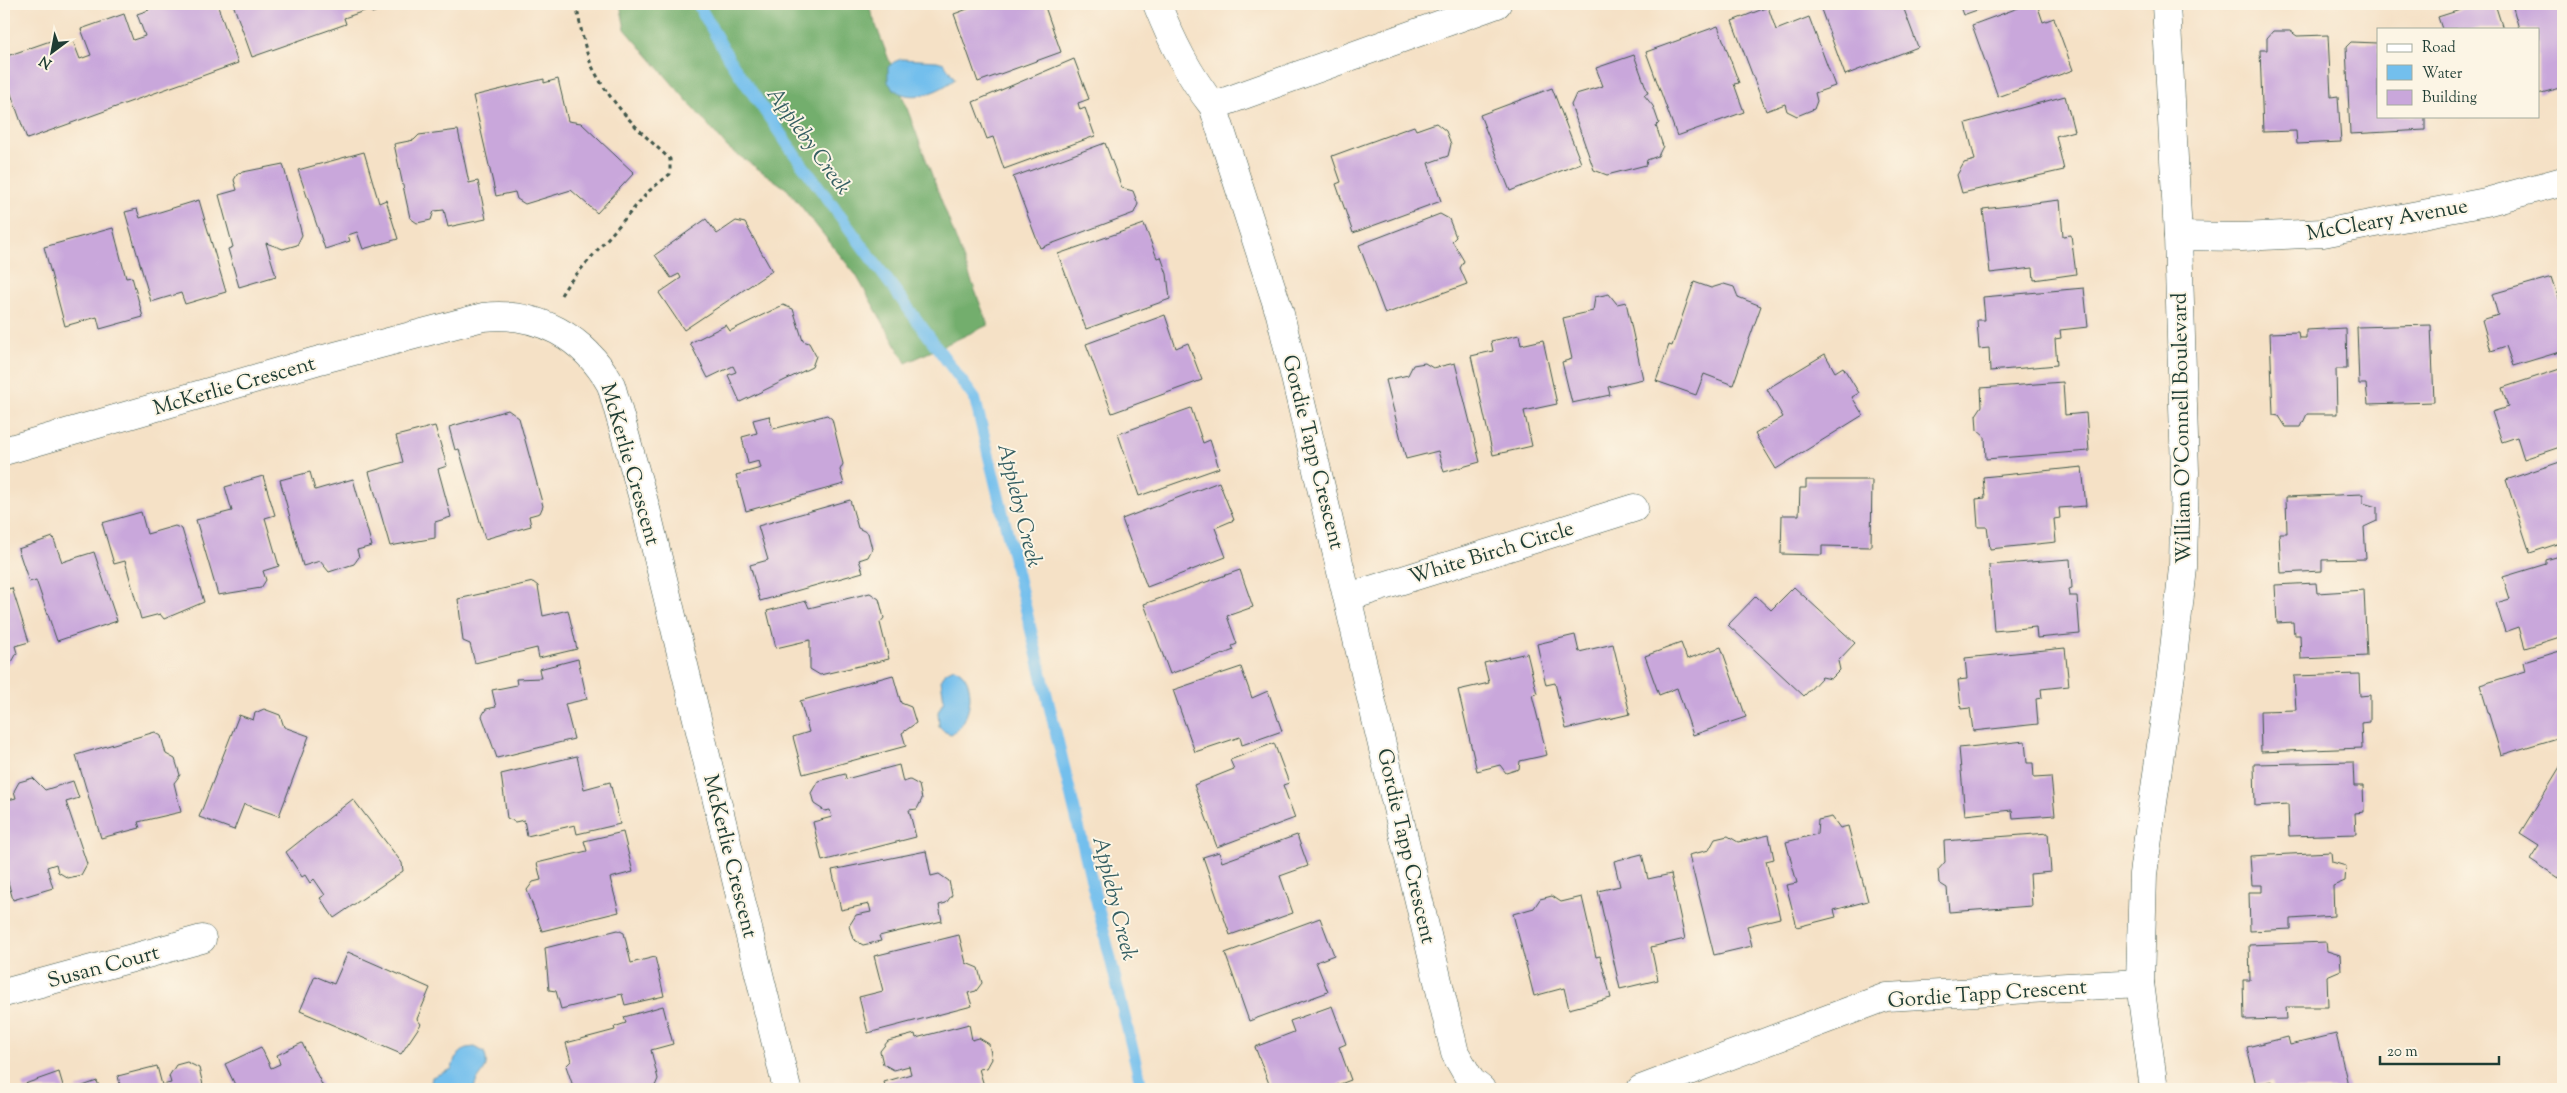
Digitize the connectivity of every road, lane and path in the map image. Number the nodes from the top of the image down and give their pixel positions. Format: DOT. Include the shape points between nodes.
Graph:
graph roads {
  1 [pos="576,4"];
  2 [pos="1157,4"];
  3 [pos="1497,4"];
  4 [pos="2166,4"];
  5 [pos="1213,106"];
  6 [pos="2563,181"];
  7 [pos="2178,236"];
  8 [pos="543,323"];
  9 [pos="4,451"];
  10 [pos="1634,508"];
  11 [pos="1348,597"];
  12 [pos="202,939"];
  13 [pos="2140,983"];
  14 [pos="4,993"];
  15 [pos="787,1089"];
  16 [pos="1481,1089"];
  17 [pos="1640,1089"];
  18 [pos="2154,1089"];
  1 -- 8 [label="path" via="584,43 596,74 646,138 670,159 670,174 649,191 568,284"];
  2 -- 5 [label="street, Gordie Tapp Crescent" via="1175,49"];
  3 -- 5 [label="street"];
  4 -- 7 [label="street, William O'Connell Boulevard"];
  5 -- 11 [label="street, Gordie Tapp Crescent" via="1280,314"];
  6 -- 7 [label="street, McCleary Avenue" via="2486,202 2323,233"];
  7 -- 13 [label="street, William O'Connell Boulevard" via="2185,472 2183,568 2142,874"];
  8 -- 9 [label="street, McKerlie Crescent" via="520,317 483,317 316,361"];
  8 -- 15 [label="street, McKerlie Crescent" via="585,349 611,385 646,509"];
  10 -- 11 [label="street, White Birch Circle"];
  11 -- 16 [label="street, Gordie Tapp Crescent" via="1455,1053 1471,1081"];
  12 -- 14 [label="street, Susan Court"];
  13 -- 17 [label="street, Gordie Tapp Crescent" via="1886,997"];
  13 -- 18 [label="street, William O'Connell Boulevard"];
}
